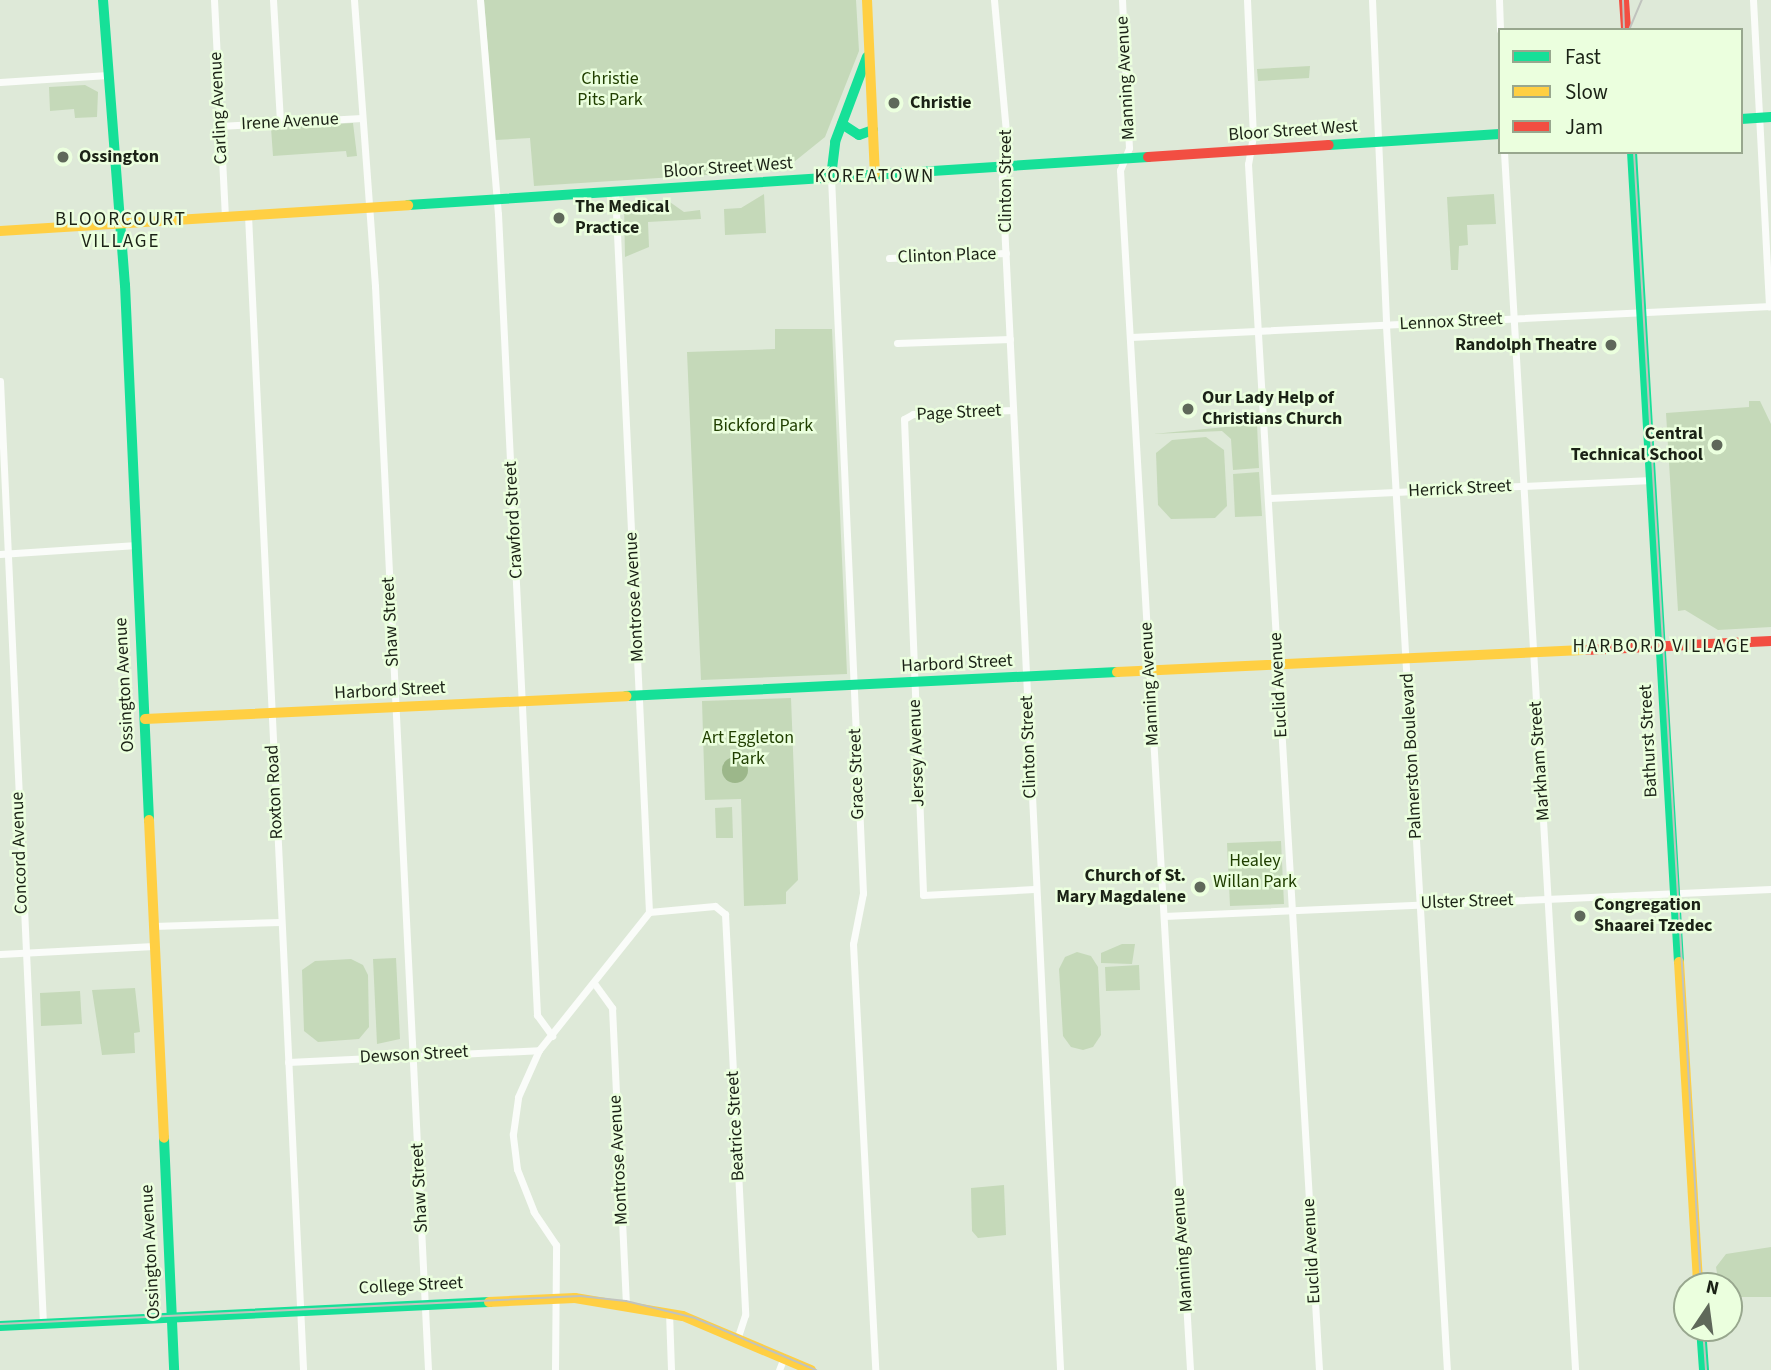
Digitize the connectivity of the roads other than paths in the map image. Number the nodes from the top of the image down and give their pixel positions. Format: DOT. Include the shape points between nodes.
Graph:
graph roads {
  1 [pos="103,0"];
  2 [pos="214,0"];
  3 [pos="273,0"];
  4 [pos="354,0"];
  5 [pos="480,0"];
  6 [pos="866,0"];
  7 [pos="994,0"];
  8 [pos="1122,0"];
  9 [pos="1247,0"];
  10 [pos="1372,0"];
  11 [pos="1499,0"];
  12 [pos="1624,0"];
  13 [pos="1753,0"];
  14 [pos="1500,28"];
  15 [pos="1626,28"];
  16 [pos="869,48"];
  17 [pos="108,75"];
  18 [pos="0,82"];
  19 [pos="1771,117"];
  20 [pos="362,118"];
  21 [pos="1759,118"];
  22 [pos="1743,119"];
  23 [pos="281,122"];
  24 [pos="842,124"];
  25 [pos="219,126"];
  26 [pos="873,130"];
  27 [pos="1498,134"];
  28 [pos="1377,143"];
  29 [pos="1251,151"];
  30 [pos="1504,154"];
  31 [pos="1632,154"];
  32 [pos="1125,159"];
  33 [pos="1006,165"];
  34 [pos="875,174"];
  35 [pos="831,177"];
  36 [pos="615,191"];
  37 [pos="495,199"];
  38 [pos="369,210"];
  39 [pos="248,215"];
  40 [pos="225,216"];
  41 [pos="120,225"];
  42 [pos="0,232"];
  43 [pos="1006,253"];
  44 [pos="889,258"];
  45 [pos="1770,307"];
  46 [pos="1642,313"];
  47 [pos="1516,319"];
  48 [pos="1386,326"];
  49 [pos="1258,332"];
  50 [pos="1131,337"];
  51 [pos="1010,339"];
  52 [pos="897,343"];
  53 [pos="0,381"];
  54 [pos="1013,410"];
  55 [pos="906,416"];
  56 [pos="1652,480"];
  57 [pos="1524,486"];
  58 [pos="1395,492"];
  59 [pos="1268,498"];
  60 [pos="137,545"];
  61 [pos="4,553"];
  62 [pos="1771,640"];
  63 [pos="1661,646"];
  64 [pos="1533,653"];
  65 [pos="1406,660"];
  66 [pos="1277,667"];
  67 [pos="1149,672"];
  68 [pos="1027,678"];
  69 [pos="914,683"];
  70 [pos="854,686"];
  71 [pos="639,694"];
  72 [pos="522,700"];
  73 [pos="396,708"];
  74 [pos="271,714"];
  75 [pos="145,719"];
  76 [pos="1034,889"];
  77 [pos="1771,889"];
  78 [pos="1676,893"];
  79 [pos="1549,899"];
  80 [pos="1420,904"];
  81 [pos="1293,911"];
  82 [pos="649,912"];
  83 [pos="1164,916"];
  84 [pos="280,922"];
  85 [pos="153,926"];
  86 [pos="155,946"];
  87 [pos="24,953"];
  88 [pos="0,954"];
  89 [pos="594,983"];
  90 [pos="552,1036"];
  91 [pos="539,1050"];
  92 [pos="414,1056"];
  93 [pos="288,1062"];
  94 [pos="1697,1272"];
  95 [pos="555,1297"];
  96 [pos="425,1302"];
  97 [pos="626,1303"];
  98 [pos="299,1310"];
  99 [pos="669,1312"];
  100 [pos="171,1316"];
  101 [pos="43,1324"];
  102 [pos="0,1326"];
  103 [pos="738,1336"];
  104 [pos="1702,1342"];
  105 [pos="783,1357"];
  106 [pos="174,1370"];
  107 [pos="303,1370"];
  108 [pos="428,1370"];
  109 [pos="555,1370"];
  110 [pos="671,1370"];
  111 [pos="779,1370"];
  112 [pos="811,1370"];
  113 [pos="875,1370"];
  114 [pos="1060,1370"];
  115 [pos="1191,1370"];
  116 [pos="1319,1370"];
  117 [pos="1447,1370"];
  118 [pos="1575,1370"];
  119 [pos="1704,1370"];
  1 -- 17 [label="main road, Ossington Avenue"];
  2 -- 25 [label="street, Carling Avenue"];
  3 -- 23 [label="street"];
  4 -- 20 [label="street, Shaw Street"];
  5 -- 37 [label="street, Crawford Street"];
  6 -- 16 [label="main road"];
  7 -- 33 [label="street, Clinton Street"];
  8 -- 32 [label="street, Manning Avenue" via="1129,148"];
  9 -- 29 [label="street, Euclid Avenue"];
  10 -- 28 [label="street, Palmerston Boulevard"];
  11 -- 14 [label="street"];
  12 -- 15 [label="main road"];
  13 -- 21 [label="street"];
  16 -- 24 [label="main road"];
  16 -- 26 [label="main road"];
  17 -- 18 [label="street"];
  17 -- 41 [label="main road, Ossington Avenue"];
  19 -- 21 [label="main road"];
  20 -- 23 [label="street, Irene Avenue"];
  20 -- 38 [label="street, Shaw Street"];
  21 -- 22 [label="main road"];
  21 -- 45 [label="street"];
  23 -- 25 [label="street, Irene Avenue"];
  24 -- 26 [label="main road" via="859,135"];
  24 -- 35 [label="main road" via="832,151"];
  25 -- 40 [label="street, Carling Avenue"];
  26 -- 34 [label="main road"];
  27 -- 28 [label="main road, Bloor Street West"];
  28 -- 29 [label="main road, Bloor Street West"];
  28 -- 48 [label="street, Palmerston Boulevard"];
  29 -- 32 [label="main road, Bloor Street West"];
  29 -- 49 [label="street, Euclid Avenue"];
  30 -- 47 [label="street, Markham Street"];
  31 -- 46 [label="main road, Bathurst Street"];
  32 -- 33 [label="main road, Bloor Street West"];
  32 -- 50 [label="street, Manning Avenue" via="1120,170"];
  33 -- 34 [label="main road, Bloor Street West"];
  33 -- 43 [label="street, Clinton Street" via="1002,178"];
  34 -- 35 [label="main road, Bloor Street West"];
  35 -- 36 [label="main road, Bloor Street West"];
  35 -- 70 [label="street, Grace Street"];
  36 -- 37 [label="main road, Bloor Street West"];
  36 -- 71 [label="street, Montrose Avenue"];
  37 -- 38 [label="main road, Bloor Street West"];
  37 -- 72 [label="street, Crawford Street"];
  38 -- 39 [label="main road, Bloor Street West"];
  38 -- 73 [label="street, Shaw Street"];
  39 -- 40 [label="main road, Bloor Street West"];
  39 -- 74 [label="street, Roxton Road"];
  40 -- 41 [label="main road, Bloor Street West"];
  41 -- 42 [label="main road, Bloor Street West"];
  41 -- 60 [label="main road, Ossington Avenue"];
  43 -- 44 [label="street, Clinton Place"];
  43 -- 51 [label="street, Clinton Street"];
  45 -- 46 [label="street, Lennox Street"];
  46 -- 47 [label="street, Lennox Street"];
  46 -- 56 [label="main road, Bathurst Street"];
  47 -- 48 [label="street, Lennox Street"];
  47 -- 57 [label="street, Markham Street"];
  48 -- 49 [label="street, Lennox Street"];
  48 -- 58 [label="street, Palmerston Boulevard"];
  49 -- 50 [label="street, Lennox Street"];
  49 -- 59 [label="street, Euclid Avenue"];
  50 -- 67 [label="street, Manning Avenue"];
  51 -- 52 [label="street"];
  51 -- 54 [label="street, Clinton Street"];
  53 -- 61 [label="street, Concord Avenue"];
  54 -- 55 [label="street, Page Street"];
  54 -- 68 [label="street, Clinton Street"];
  55 -- 69 [label="street, Jersey Avenue"];
  56 -- 57 [label="street, Herrick Street"];
  56 -- 63 [label="main road, Bathurst Street"];
  57 -- 58 [label="street, Herrick Street"];
  57 -- 64 [label="street, Markham Street"];
  58 -- 59 [label="street, Herrick Street"];
  58 -- 65 [label="street, Palmerston Boulevard"];
  59 -- 66 [label="street, Euclid Avenue"];
  60 -- 61 [label="street"];
  60 -- 75 [label="main road, Ossington Avenue"];
  61 -- 87 [label="street, Concord Avenue"];
  62 -- 63 [label="main road, Harbord Street"];
  63 -- 64 [label="main road, Harbord Street"];
  63 -- 78 [label="main road, Bathurst Street"];
  64 -- 65 [label="main road, Harbord Street"];
  64 -- 79 [label="street, Markham Street"];
  65 -- 66 [label="main road, Harbord Street"];
  65 -- 80 [label="street, Palmerston Boulevard"];
  66 -- 67 [label="main road, Harbord Street"];
  66 -- 81 [label="street, Euclid Avenue"];
  67 -- 68 [label="main road, Harbord Street"];
  67 -- 83 [label="street, Manning Avenue"];
  68 -- 69 [label="main road, Harbord Street"];
  68 -- 76 [label="street, Clinton Street"];
  69 -- 70 [label="main road, Harbord Street"];
  69 -- 76 [label="street, Jersey Avenue" via="923,895"];
  70 -- 71 [label="main road, Harbord Street"];
  70 -- 113 [label="street, Grace Street" via="863,893 854,955"];
  71 -- 72 [label="main road, Harbord Street"];
  71 -- 82 [label="street, Montrose Avenue"];
  72 -- 73 [label="main road, Harbord Street"];
  72 -- 90 [label="street, Crawford Street" via="537,1015"];
  73 -- 74 [label="main road, Harbord Street"];
  73 -- 92 [label="street, Shaw Street"];
  74 -- 75 [label="main road, Harbord Street"];
  74 -- 84 [label="street, Roxton Road"];
  75 -- 85 [label="main road, Ossington Avenue"];
  76 -- 114 [label="street, Clinton Street"];
  77 -- 78 [label="street, Ulster Street"];
  78 -- 79 [label="street, Ulster Street"];
  78 -- 94 [label="main road, Bathurst Street"];
  79 -- 80 [label="street, Ulster Street"];
  79 -- 118 [label="street, Markham Street"];
  80 -- 81 [label="street, Ulster Street"];
  80 -- 117 [label="street, Palmerston Boulevard"];
  81 -- 83 [label="street, Ulster Street"];
  81 -- 116 [label="street, Euclid Avenue"];
  82 -- 89 [label="street"];
  82 -- 103 [label="street, Beatrice Street" via="715,906 725,914 745,1315"];
  83 -- 115 [label="street, Manning Avenue"];
  84 -- 85 [label="street"];
  84 -- 93 [label="street, Roxton Road"];
  85 -- 86 [label="main road, Ossington Avenue"];
  86 -- 87 [label="street"];
  86 -- 100 [label="main road, Ossington Avenue"];
  87 -- 88 [label="street"];
  87 -- 101 [label="street, Concord Avenue"];
  89 -- 90 [label="street"];
  89 -- 97 [label="street, Montrose Avenue" via="612,1008"];
  90 -- 91 [label="street"];
  91 -- 92 [label="street, Dewson Street"];
  91 -- 95 [label="street" via="518,1097 514,1150 523,1187 556,1245"];
  92 -- 93 [label="street, Dewson Street"];
  92 -- 96 [label="street, Shaw Street"];
  93 -- 98 [label="street, Roxton Road"];
  95 -- 96 [label="main road, College Street"];
  95 -- 97 [label="main road, College Street"];
  95 -- 109 [label="street"];
  96 -- 98 [label="main road, College Street"];
  96 -- 108 [label="street, Shaw Street"];
  97 -- 99 [label="main road, College Street"];
  98 -- 100 [label="main road, College Street"];
  98 -- 107 [label="street, Roxton Road"];
  99 -- 103 [label="main road, College Street"];
  99 -- 110 [label="street"];
  100 -- 101 [label="main road, College Street"];
  100 -- 106 [label="main road, Ossington Avenue"];
  101 -- 102 [label="main road, College Street"];
  103 -- 105 [label="main road, College Street"];
  104 -- 119 [label="main road"];
  105 -- 111 [label="street"];
  105 -- 112 [label="main road, College Street"];
}
